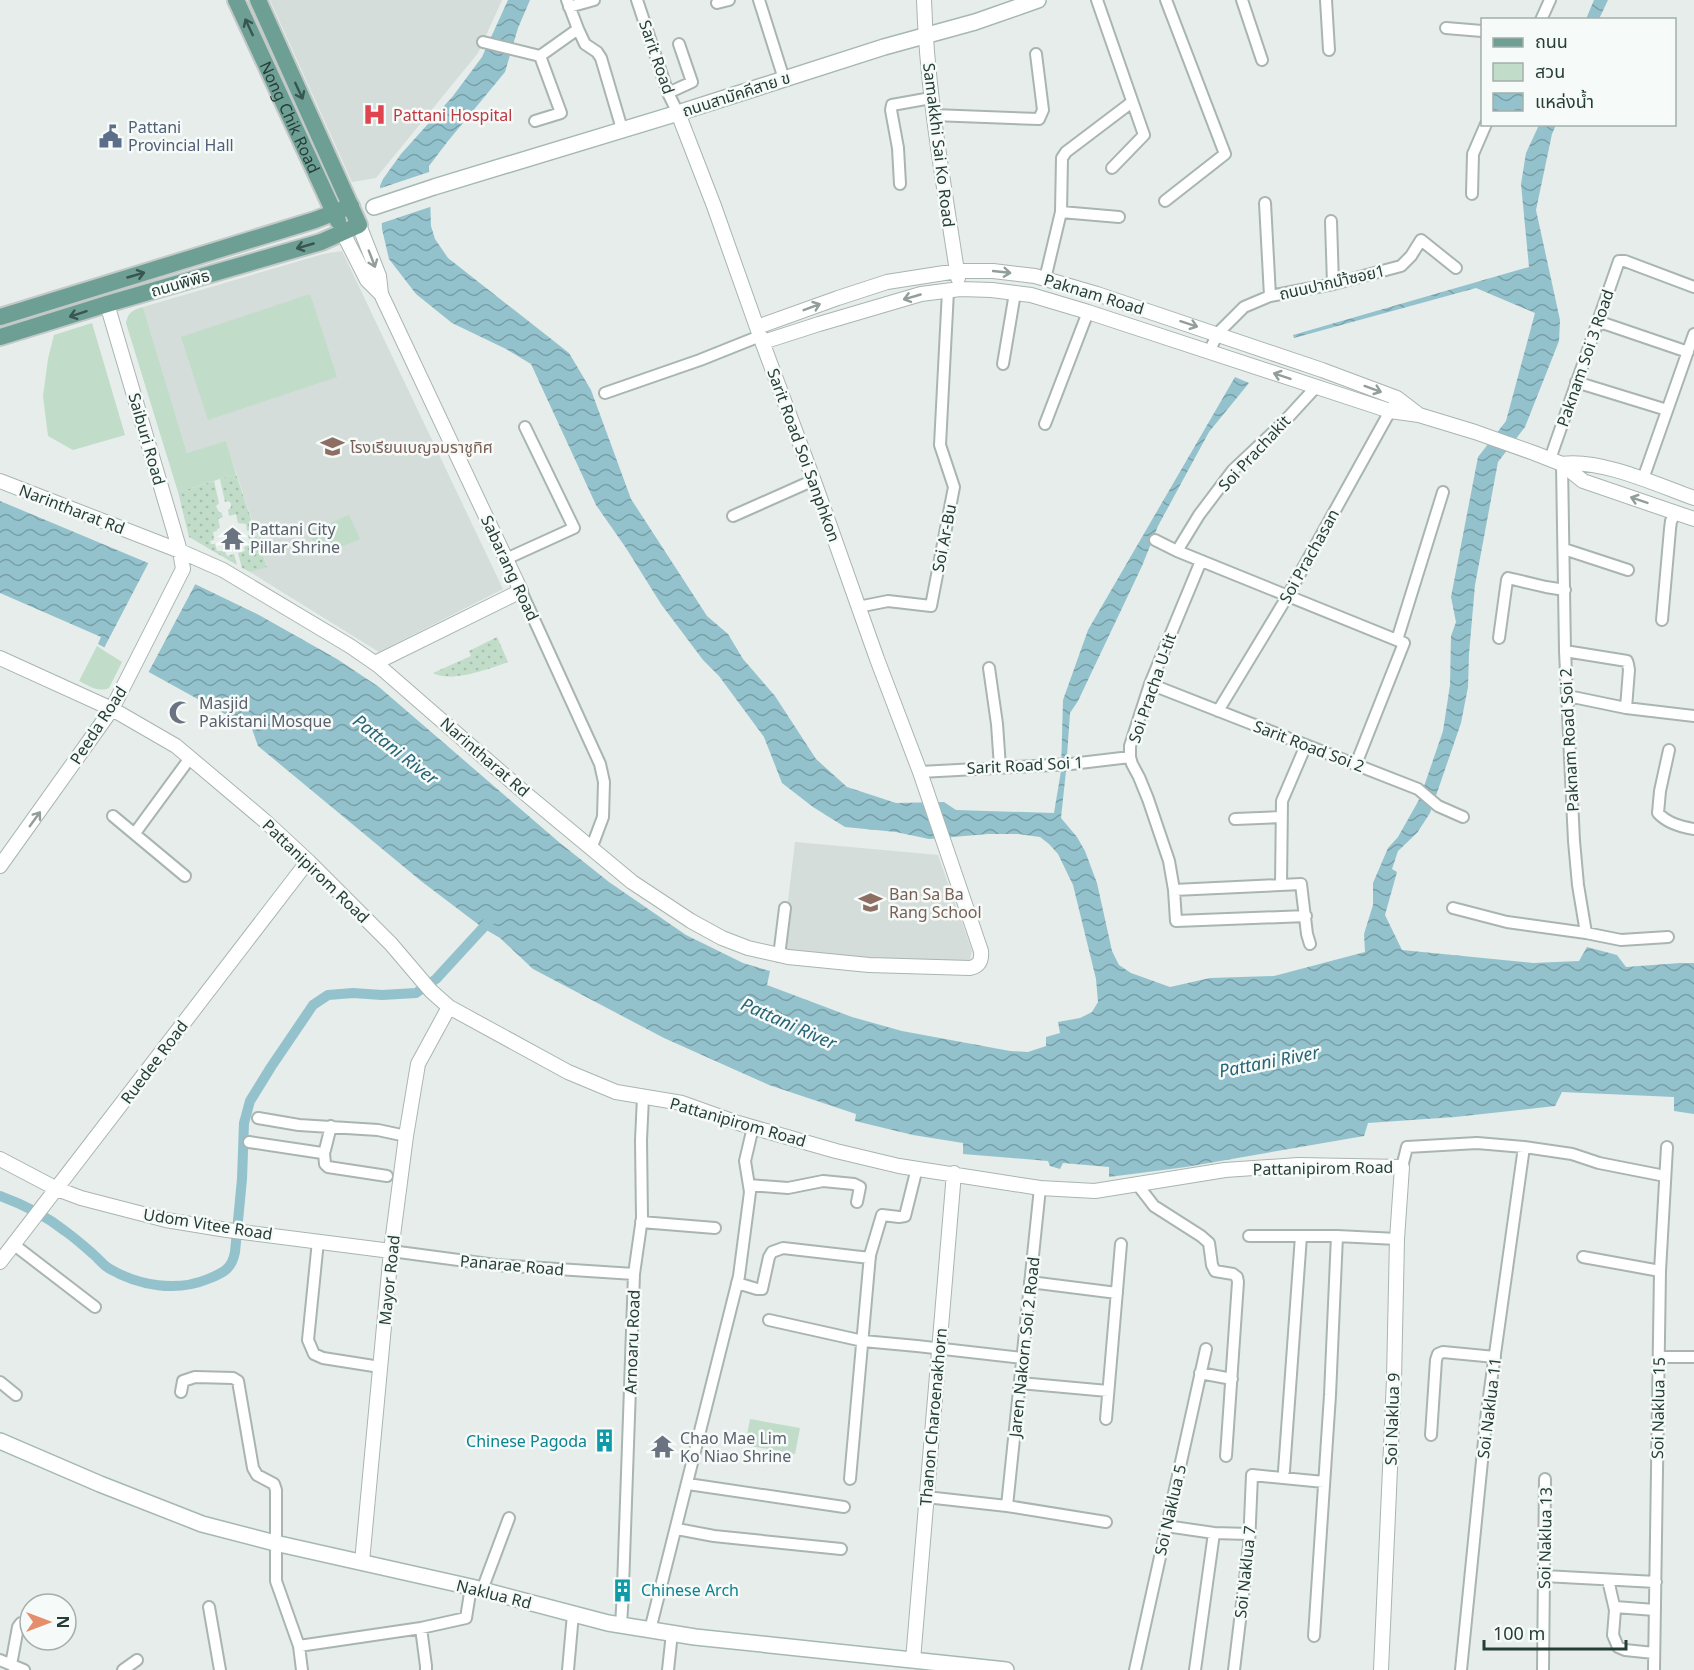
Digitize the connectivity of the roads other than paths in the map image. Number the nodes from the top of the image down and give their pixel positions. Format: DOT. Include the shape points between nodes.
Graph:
graph roads {
  1 [pos="236,0"];
  2 [pos="258,0"];
  3 [pos="594,0"];
  4 [pos="637,0"];
  5 [pos="729,0"];
  6 [pos="759,0"];
  7 [pos="924,0"];
  8 [pos="1038,0"];
  9 [pos="1097,0"];
  10 [pos="1166,0"];
  11 [pos="1242,0"];
  12 [pos="1326,0"];
  13 [pos="1550,0"];
  14 [pos="717,3"];
  15 [pos="568,4"];
  16 [pos="1542,18"];
  17 [pos="1446,28"];
  18 [pos="578,29"];
  19 [pos="1481,31"];
  20 [pos="925,35"];
  21 [pos="483,42"];
  22 [pos="679,45"];
  23 [pos="1329,51"];
  24 [pos="1036,54"];
  25 [pos="540,56"];
  26 [pos="1262,60"];
  27 [pos="784,79"];
  28 [pos="668,93"];
  29 [pos="931,98"];
  30 [pos="1132,102"];
  31 [pos="678,113"];
  32 [pos="933,115"];
  33 [pos="535,121"];
  34 [pos="1485,126"];
  35 [pos="622,129"];
  36 [pos="1112,168"];
  37 [pos="900,184"];
  38 [pos="1472,194"];
  39 [pos="1165,201"];
  40 [pos="1265,203"];
  41 [pos="351,206"];
  42 [pos="372,208"];
  43 [pos="1061,212"];
  44 [pos="334,213"];
  45 [pos="1119,217"];
  46 [pos="1331,221"];
  47 [pos="359,225"];
  48 [pos="343,233"];
  49 [pos="181,262"];
  50 [pos="1456,268"];
  51 [pos="957,271"];
  52 [pos="1045,279"];
  53 [pos="187,281"];
  54 [pos="111,283"];
  55 [pos="1333,284"];
  56 [pos="1694,287"];
  57 [pos="954,290"];
  58 [pos="1015,293"];
  59 [pos="381,294"];
  60 [pos="1270,296"];
  61 [pos="112,303"];
  62 [pos="40,305"];
  63 [pos="1088,312"];
  64 [pos="0,317"];
  65 [pos="1597,321"];
  66 [pos="46,324"];
  67 [pos="1218,333"];
  68 [pos="1694,334"];
  69 [pos="760,335"];
  70 [pos="0,338"];
  71 [pos="1209,352"];
  72 [pos="1688,352"];
  73 [pos="1003,364"];
  74 [pos="1576,382"];
  75 [pos="1316,387"];
  76 [pos="605,393"];
  77 [pos="1397,398"];
  78 [pos="1667,410"];
  79 [pos="1390,411"];
  80 [pos="1419,415"];
  81 [pos="1045,424"];
  82 [pos="525,427"];
  83 [pos="1556,461"];
  84 [pos="1643,479"];
  85 [pos="814,480"];
  86 [pos="0,481"];
  87 [pos="1443,492"];
  88 [pos="1694,498"];
  89 [pos="1676,513"];
  90 [pos="732,516"];
  91 [pos="1694,519"];
  92 [pos="1155,540"];
  93 [pos="1564,549"];
  94 [pos="180,551"];
  95 [pos="1177,551"];
  96 [pos="506,559"];
  97 [pos="1202,561"];
  98 [pos="1628,570"];
  99 [pos="181,575"];
  100 [pos="1565,590"];
  101 [pos="521,591"];
  102 [pos="1287,597"];
  103 [pos="858,607"];
  104 [pos="1662,620"];
  105 [pos="1499,638"];
  106 [pos="1401,641"];
  107 [pos="1565,651"];
  108 [pos="0,658"];
  109 [pos="375,663"];
  110 [pos="989,668"];
  111 [pos="1150,684"];
  112 [pos="1568,696"];
  113 [pos="1626,708"];
  114 [pos="112,709"];
  115 [pos="1218,711"];
  116 [pos="1694,716"];
  117 [pos="1306,745"];
  118 [pos="1670,750"];
  119 [pos="1130,757"];
  120 [pos="190,758"];
  121 [pos="1356,764"];
  122 [pos="1000,767"];
  123 [pos="920,772"];
  124 [pos="113,816"];
  125 [pos="1281,817"];
  126 [pos="1462,817"];
  127 [pos="1235,819"];
  128 [pos="1694,829"];
  129 [pos="135,833"];
  130 [pos="591,849"];
  131 [pos="308,861"];
  132 [pos="0,866"];
  133 [pos="185,876"];
  134 [pos="1281,885"];
  135 [pos="1174,890"];
  136 [pos="785,908"];
  137 [pos="1453,908"];
  138 [pos="1306,915"];
  139 [pos="1586,933"];
  140 [pos="1668,937"];
  141 [pos="1310,944"];
  142 [pos="778,956"];
  143 [pos="980,961"];
  144 [pos="449,1007"];
  145 [pos="643,1097"];
  146 [pos="258,1118"];
  147 [pos="332,1126"];
  148 [pos="753,1127"];
  149 [pos="406,1136"];
  150 [pos="249,1142"];
  151 [pos="1524,1147"];
  152 [pos="1667,1147"];
  153 [pos="324,1153"];
  154 [pos="0,1159"];
  155 [pos="1402,1167"];
  156 [pos="918,1168"];
  157 [pos="954,1173"];
  158 [pos="387,1176"];
  159 [pos="1665,1176"];
  160 [pos="1137,1184"];
  161 [pos="748,1185"];
  162 [pos="1040,1188"];
  163 [pos="57,1189"];
  164 [pos="857,1202"];
  165 [pos="641,1222"];
  166 [pos="715,1228"];
  167 [pos="1249,1236"];
  168 [pos="1300,1236"];
  169 [pos="1337,1236"];
  170 [pos="1397,1239"];
  171 [pos="318,1241"];
  172 [pos="14,1245"];
  173 [pos="1121,1245"];
  174 [pos="391,1251"];
  175 [pos="1583,1257"];
  176 [pos="870,1258"];
  177 [pos="0,1262"];
  178 [pos="1660,1271"];
  179 [pos="634,1274"];
  180 [pos="1030,1282"];
  181 [pos="737,1283"];
  182 [pos="1117,1293"];
  183 [pos="95,1308"];
  184 [pos="769,1320"];
  185 [pos="863,1341"];
  186 [pos="939,1348"];
  187 [pos="1206,1349"];
  188 [pos="1495,1357"];
  189 [pos="1659,1357"];
  190 [pos="1022,1358"];
  191 [pos="1694,1358"];
  192 [pos="381,1367"];
  193 [pos="1200,1373"];
  194 [pos="1232,1379"];
  195 [pos="0,1382"];
  196 [pos="1020,1383"];
  197 [pos="1108,1391"];
  198 [pos="181,1392"];
  199 [pos="16,1395"];
  200 [pos="1106,1419"];
  201 [pos="1431,1435"];
  202 [pos="0,1441"];
  203 [pos="1227,1456"];
  204 [pos="1284,1471"];
  205 [pos="850,1479"];
  206 [pos="1545,1479"];
  207 [pos="1324,1482"];
  208 [pos="688,1485"];
  209 [pos="926,1497"];
  210 [pos="1007,1506"];
  211 [pos="844,1508"];
  212 [pos="509,1518"];
  213 [pos="1106,1522"];
  214 [pos="1166,1526"];
  215 [pos="677,1529"];
  216 [pos="1214,1533"];
  217 [pos="1249,1534"];
  218 [pos="275,1543"];
  219 [pos="841,1549"];
  220 [pos="362,1562"];
  221 [pos="1544,1575"];
  222 [pos="1608,1580"];
  223 [pos="1656,1582"];
  224 [pos="476,1588"];
  225 [pos="209,1607"];
  226 [pos="1615,1607"];
  227 [pos="1655,1610"];
  228 [pos="573,1614"];
  229 [pos="621,1625"];
  230 [pos="18,1627"];
  231 [pos="421,1628"];
  232 [pos="650,1630"];
  233 [pos="672,1633"];
  234 [pos="1314,1636"];
  235 [pos="299,1646"];
  236 [pos="1654,1653"];
  237 [pos="0,1660"];
  238 [pos="137,1660"];
  239 [pos="913,1660"];
  240 [pos="11,1665"];
  241 [pos="24,1670"];
  242 [pos="123,1670"];
  243 [pos="220,1670"];
  244 [pos="302,1670"];
  245 [pos="426,1670"];
  246 [pos="568,1670"];
  247 [pos="668,1670"];
  248 [pos="1006,1670"];
  249 [pos="1135,1670"];
  250 [pos="1195,1670"];
  251 [pos="1234,1670"];
  252 [pos="1381,1670"];
  253 [pos="1461,1670"];
  254 [pos="1543,1670"];
  255 [pos="1654,1670"];
  44 -- 1 [label="main road, Nong Chik Road, one-way"];
  2 -- 41 [label="main road, one-way"];
  3 -- 15 [label="street"];
  4 -- 28 [label="street, Sarit Road"];
  5 -- 14 [label="street"];
  6 -- 27 [label="street"];
  7 -- 20 [label="street, Samakkhi Sai Ko Road"];
  8 -- 20 [label="main road, ถนนสามัคคีสาย ข"];
  9 -- 30 [label="street"];
  10 -- 39 [label="street" via="1225,154"];
  11 -- 26 [label="street"];
  12 -- 23 [label="street"];
  13 -- 16 [label="street"];
  15 -- 18 [label="street"];
  17 -- 19 [label="street"];
  18 -- 25 [label="street"];
  18 -- 35 [label="street" via="585,44 601,58"];
  20 -- 27 [label="main road, ถนนสามัคคีสาย ข"];
  20 -- 29 [label="street, Samakkhi Sai Ko Road"];
  21 -- 25 [label="street"];
  22 -- 28 [label="street" via="692,82"];
  24 -- 32 [label="street" via="1043,110 1038,119"];
  25 -- 33 [label="street" via="561,113"];
  27 -- 31 [label="main road, ถนนสามัคคีสาย ข"];
  28 -- 31 [label="street, Sarit Road"];
  29 -- 32 [label="street, Samakkhi Sai Ko Road"];
  29 -- 37 [label="street" via="892,105"];
  30 -- 36 [label="street" via="1144,135"];
  30 -- 43 [label="street" via="1062,158"];
  31 -- 35 [label="main road, ถนนสามัคคีสาย ข"];
  31 -- 69 [label="street, Sarit Road Soi Sanphkon"];
  32 -- 51 [label="street, Samakkhi Sai Ko Road"];
  34 -- 38 [label="street" via="1473,154"];
  35 -- 42 [label="main road, ถนนสามัคคีสาย ข"];
  40 -- 60 [label="street"];
  41 -- 42 [label="main road"];
  41 -- 44 [label="main road, ถนนพิพิธ"];
  41 -- 47 [label="main road"];
  42 -- 47 [label="main road"];
  43 -- 45 [label="street"];
  43 -- 52 [label="street"];
  44 -- 48 [label="main road, Nong Chik Road"];
  44 -- 49 [label="main road, ถนนพิพิธ"];
  46 -- 55 [label="street"];
  47 -- 48 [label="main road, ถนนพิพิธ"];
  47 -- 59 [label="street, Sabarang Road, one-way" via="379,276"];
  48 -- 53 [label="main road, ถนนพิพิธ, one-way"];
  48 -- 59 [label="street, Sabarang Road" via="367,280"];
  49 -- 53 [label="main road"];
  54 -- 49 [label="main road, ถนนพิพิธ, one-way"];
  50 -- 55 [label="street, ถนนปากนำ้ซอย1" via="1421,240 1401,266"];
  51 -- 52 [label="street, Paknam Road, one-way" via="993,271"];
  51 -- 57 [label="street, Samakkhi Sai Ko Road"];
  69 -- 51 [label="street, Paknam Road, one-way" via="822,303 887,282"];
  52 -- 67 [label="street, Paknam Road, one-way"];
  53 -- 61 [label="main road, ถนนพิพิธ"];
  54 -- 61 [label="main road"];
  54 -- 62 [label="main road, ถนนพิพิธ"];
  55 -- 60 [label="street, ถนนปากนำ้ซอย1"];
  56 -- 65 [label="street, Paknam Soi 3 Road" via="1622,260 1617,264"];
  57 -- 58 [label="street, Paknam Road"];
  57 -- 69 [label="street, Paknam Road, one-way" via="921,294 819,324"];
  57 -- 103 [label="street, Soi Ar-Bu" via="940,446 954,487 931,606 888,601"];
  58 -- 63 [label="street, Paknam Road"];
  58 -- 73 [label="street"];
  59 -- 96 [label="street, Sabarang Road"];
  60 -- 67 [label="street, ถนนปากนำ้ซอย1" via="1244,307"];
  61 -- 66 [label="main road, ถนนพิพิธ, one-way"];
  61 -- 94 [label="street, Saiburi Road"];
  62 -- 64 [label="main road, ถนนพิพิธ"];
  62 -- 66 [label="main road"];
  63 -- 71 [label="street, Paknam Road"];
  63 -- 81 [label="street"];
  65 -- 72 [label="street"];
  65 -- 74 [label="street, Paknam Soi 3 Road"];
  66 -- 70 [label="main road, ถนนพิพิธ"];
  67 -- 71 [label="street, ถนนปากนำ้ซอย1"];
  67 -- 77 [label="street, Paknam Road, one-way"];
  68 -- 72 [label="street"];
  69 -- 76 [label="street"];
  69 -- 85 [label="street, Sarit Road Soi Sanphkon"];
  75 -- 71 [label="street, Paknam Road, one-way"];
  72 -- 78 [label="street"];
  74 -- 78 [label="street"];
  74 -- 83 [label="street, Paknam Soi 3 Road"];
  75 -- 79 [label="street, Paknam Road"];
  75 -- 95 [label="street, Soi Prachakit" via="1233,470"];
  77 -- 79 [label="street, Soi Prachasan"];
  77 -- 80 [label="street, Paknam Road"];
  78 -- 84 [label="street"];
  79 -- 80 [label="street, Paknam Road"];
  79 -- 102 [label="street, Soi Prachasan"];
  80 -- 83 [label="street, Paknam Road"];
  82 -- 96 [label="street" via="573,528"];
  83 -- 84 [label="street, Paknam Road" via="1589,463"];
  89 -- 83 [label="street, Paknam Road, one-way" via="1583,481"];
  83 -- 93 [label="street, Paknam Road Soi 2"];
  84 -- 88 [label="street, Paknam Road"];
  85 -- 90 [label="street"];
  85 -- 103 [label="street, Sarit Road Soi Sanphkon"];
  86 -- 94 [label="street, Narintharat Rd"];
  87 -- 106 [label="street"];
  89 -- 91 [label="street, Paknam Road"];
  89 -- 104 [label="street" via="1671,521"];
  92 -- 95 [label="street"];
  93 -- 98 [label="street"];
  93 -- 100 [label="street, Paknam Road Soi 2"];
  94 -- 99 [label="street, Saiburi Road"];
  94 -- 109 [label="street, Narintharat Rd" via="223,570"];
  95 -- 97 [label="street"];
  96 -- 101 [label="street, Sabarang Road"];
  97 -- 102 [label="street"];
  97 -- 111 [label="street, Soi Pracha U-tit"];
  99 -- 114 [label="street, Peeda Road"];
  100 -- 105 [label="street" via="1508,578"];
  100 -- 107 [label="street, Paknam Road Soi 2"];
  101 -- 109 [label="street"];
  101 -- 130 [label="street, Sabarang Road" via="600,764 603,817"];
  102 -- 106 [label="street"];
  102 -- 115 [label="street, Soi Prachasan"];
  103 -- 123 [label="street, Sarit Road Soi Sanphkon"];
  106 -- 121 [label="street"];
  107 -- 112 [label="street, Paknam Road Soi 2"];
  107 -- 113 [label="street" via="1627,662"];
  108 -- 114 [label="street, Pattanipirom Road"];
  109 -- 130 [label="street, Narintharat Rd"];
  110 -- 122 [label="street"];
  111 -- 115 [label="street, Sarit Road Soi 2"];
  111 -- 119 [label="street, Soi Pracha U-tit"];
  112 -- 113 [label="street"];
  112 -- 139 [label="street, Paknam Road Soi 2" via="1574,841"];
  113 -- 116 [label="street"];
  114 -- 120 [label="street, Pattanipirom Road"];
  132 -- 114 [label="street, Peeda Road, one-way"];
  115 -- 117 [label="street, Sarit Road Soi 2"];
  117 -- 121 [label="street, Sarit Road Soi 2"];
  117 -- 125 [label="street" via="1282,801"];
  118 -- 128 [label="street" via="1658,813 1673,823"];
  119 -- 122 [label="street, Sarit Road Soi 1"];
  119 -- 135 [label="street, Soi Pracha U-tit" via="1169,861"];
  120 -- 129 [label="street"];
  120 -- 131 [label="street, Pattanipirom Road"];
  121 -- 126 [label="street, Sarit Road Soi 2" via="1418,789 1438,806"];
  122 -- 123 [label="street, Sarit Road Soi 1"];
  123 -- 143 [label="street, Sarit Road Soi Sanphkon" via="981,951"];
  124 -- 129 [label="street"];
  125 -- 127 [label="street"];
  125 -- 134 [label="street"];
  129 -- 133 [label="street"];
  130 -- 142 [label="street, Narintharat Rd" via="691,921 722,938"];
  131 -- 144 [label="street, Pattanipirom Road"];
  131 -- 163 [label="street, Ruedee Road"];
  134 -- 135 [label="street"];
  134 -- 138 [label="street" via="1301,884"];
  135 -- 138 [label="street, Soi Pracha U-tit" via="1176,921"];
  136 -- 142 [label="street"];
  137 -- 139 [label="street" via="1507,922"];
  138 -- 141 [label="street"];
  139 -- 140 [label="street" via="1621,940"];
  142 -- 143 [label="street, Narintharat Rd" via="947,968 976,967"];
  144 -- 145 [label="street, Pattanipirom Road" via="568,1072 616,1092"];
  144 -- 149 [label="street, Mayor Road" via="418,1065"];
  145 -- 148 [label="street, Pattanipirom Road" via="682,1103"];
  145 -- 165 [label="street, Arnoaru Road"];
  146 -- 147 [label="street"];
  147 -- 149 [label="street"];
  147 -- 153 [label="street"];
  148 -- 156 [label="street, Pattanipirom Road" via="836,1151"];
  148 -- 161 [label="street" via="745,1161"];
  149 -- 174 [label="street, Mayor Road"];
  150 -- 153 [label="street"];
  151 -- 155 [label="street" via="1477,1143 1407,1147"];
  151 -- 159 [label="street"];
  151 -- 188 [label="street, Soi Naklua 11"];
  152 -- 159 [label="street, Soi Naklua 15"];
  153 -- 158 [label="street" via="328,1167"];
  154 -- 163 [label="street, Udom Vitee Road"];
  155 -- 160 [label="street, Pattanipirom Road" via="1298,1165 1225,1170"];
  155 -- 170 [label="street, Soi Naklua 9"];
  156 -- 157 [label="street, Pattanipirom Road"];
  156 -- 176 [label="street" via="905,1216 882,1215"];
  157 -- 162 [label="street, Pattanipirom Road"];
  157 -- 186 [label="street, Thanon Charoenakhorn"];
  159 -- 178 [label="street, Soi Naklua 15"];
  160 -- 162 [label="street, Pattanipirom Road" via="1095,1191"];
  160 -- 194 [label="street" via="1155,1206 1209,1243 1215,1271 1237,1277"];
  161 -- 164 [label="street" via="788,1188 823,1181 854,1184 860,1186"];
  161 -- 181 [label="street"];
  162 -- 180 [label="street, Jaren Nakorn Soi 2 Road"];
  163 -- 171 [label="street, Udom Vitee Road" via="166,1220"];
  163 -- 172 [label="street, Ruedee Road"];
  165 -- 166 [label="street"];
  165 -- 179 [label="street, Arnoaru Road"];
  167 -- 168 [label="street"];
  168 -- 169 [label="street"];
  168 -- 204 [label="street"];
  169 -- 170 [label="street"];
  169 -- 207 [label="street"];
  170 -- 252 [label="street, Soi Naklua 9"];
  171 -- 174 [label="street, Udom Vitee Road"];
  171 -- 192 [label="street" via="308,1340 314,1354"];
  172 -- 177 [label="street, Ruedee Road"];
  172 -- 183 [label="street"];
  173 -- 182 [label="street"];
  174 -- 179 [label="street, Panarae Road" via="496,1265"];
  174 -- 192 [label="street, Mayor Road"];
  175 -- 178 [label="street"];
  176 -- 181 [label="street" via="783,1248 769,1257 762,1289"];
  176 -- 185 [label="street"];
  178 -- 189 [label="street, Soi Naklua 15"];
  179 -- 229 [label="street, Arnoaru Road"];
  180 -- 182 [label="street"];
  180 -- 190 [label="street, Jaren Nakorn Soi 2 Road"];
  181 -- 208 [label="street"];
  182 -- 197 [label="street"];
  184 -- 185 [label="street"];
  185 -- 186 [label="street"];
  185 -- 205 [label="street"];
  186 -- 190 [label="street"];
  186 -- 209 [label="street, Thanon Charoenakhorn"];
  187 -- 193 [label="street, Soi Naklua 5"];
  188 -- 201 [label="street" via="1438,1354"];
  188 -- 253 [label="street, Soi Naklua 11"];
  189 -- 191 [label="street"];
  189 -- 223 [label="street, Soi Naklua 15"];
  190 -- 196 [label="street, Jaren Nakorn Soi 2 Road"];
  192 -- 220 [label="street, Mayor Road"];
  193 -- 194 [label="street"];
  193 -- 214 [label="street, Soi Naklua 5"];
  194 -- 203 [label="street"];
  195 -- 199 [label="street"];
  196 -- 197 [label="street"];
  196 -- 210 [label="street, Jaren Nakorn Soi 2 Road"];
  197 -- 200 [label="street"];
  198 -- 218 [label="street" via="183,1381 195,1377 238,1381 254,1468 276,1490"];
  202 -- 218 [label="main road, Naklua Rd" via="202,1524"];
  206 -- 221 [label="street, Soi Naklua 13"];
  207 -- 217 [label="street, Soi Naklua 7" via="1252,1475"];
  207 -- 234 [label="street"];
  208 -- 211 [label="street"];
  208 -- 215 [label="street"];
  209 -- 210 [label="street"];
  209 -- 239 [label="street, Thanon Charoenakhorn"];
  210 -- 213 [label="street"];
  212 -- 224 [label="street"];
  214 -- 216 [label="street"];
  214 -- 249 [label="street, Soi Naklua 5"];
  215 -- 219 [label="street"];
  215 -- 232 [label="street"];
  216 -- 217 [label="street"];
  216 -- 250 [label="street"];
  217 -- 251 [label="street, Soi Naklua 7"];
  218 -- 220 [label="main road, Naklua Rd"];
  218 -- 235 [label="street" via="276,1581"];
  220 -- 224 [label="main road, Naklua Rd"];
  221 -- 222 [label="street"];
  221 -- 254 [label="street, Soi Naklua 13"];
  222 -- 223 [label="street"];
  222 -- 226 [label="street"];
  223 -- 227 [label="street, Soi Naklua 15"];
  224 -- 228 [label="main road, Naklua Rd"];
  224 -- 231 [label="street" via="466,1618"];
  225 -- 243 [label="street"];
  226 -- 227 [label="street"];
  226 -- 236 [label="street" via="1613,1635 1618,1647"];
  227 -- 236 [label="street, Soi Naklua 15"];
  228 -- 229 [label="main road, Naklua Rd"];
  228 -- 246 [label="street"];
  229 -- 232 [label="main road, Naklua Rd"];
  230 -- 240 [label="street"];
  231 -- 235 [label="street"];
  231 -- 245 [label="street"];
  232 -- 233 [label="main road, Naklua Rd"];
  233 -- 239 [label="main road, Naklua Rd"];
  233 -- 247 [label="street"];
  235 -- 244 [label="street"];
  236 -- 255 [label="street, Soi Naklua 15"];
  237 -- 240 [label="street"];
  238 -- 242 [label="street"];
  239 -- 248 [label="main road, Naklua Rd"];
  240 -- 241 [label="street"];
}
